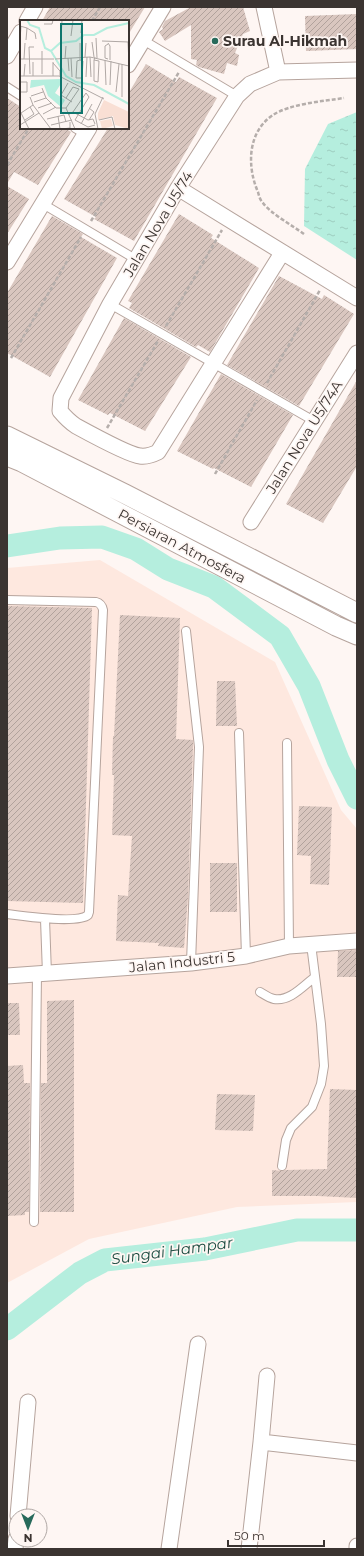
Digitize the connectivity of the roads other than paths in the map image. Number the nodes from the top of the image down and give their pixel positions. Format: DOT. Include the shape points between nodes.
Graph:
graph roads {
  1 [pos="35,7"];
  2 [pos="163,7"];
  3 [pos="264,7"];
  4 [pos="28,20"];
  5 [pos="20,34"];
  6 [pos="143,40"];
  7 [pos="7,56"];
  8 [pos="129,63"];
  9 [pos="357,70"];
  10 [pos="278,72"];
  11 [pos="7,87"];
  12 [pos="20,95"];
  13 [pos="236,96"];
  14 [pos="83,130"];
  15 [pos="178,188"];
  16 [pos="43,204"];
  17 [pos="9,253"];
  18 [pos="282,253"];
  19 [pos="137,260"];
  20 [pos="357,298"];
  21 [pos="110,304"];
  22 [pos="357,353"];
  23 [pos="213,363"];
  24 [pos="314,421"];
  25 [pos="7,436"];
  26 [pos="7,456"];
  27 [pos="251,522"];
  28 [pos="7,600"];
  29 [pos="357,613"];
  30 [pos="186,631"];
  31 [pos="357,635"];
  32 [pos="239,733"];
  33 [pos="287,743"];
  34 [pos="7,914"];
  35 [pos="45,918"];
  36 [pos="357,941"];
  37 [pos="311,944"];
  38 [pos="289,946"];
  39 [pos="246,956"];
  40 [pos="191,963"];
  41 [pos="42,974"];
  42 [pos="7,976"];
  43 [pos="315,976"];
  44 [pos="260,992"];
  45 [pos="282,1166"];
  46 [pos="34,1222"];
  47 [pos="198,1344"];
  48 [pos="267,1376"];
  49 [pos="28,1402"];
  50 [pos="261,1442"];
  51 [pos="357,1453"];
  52 [pos="19,1508"];
  53 [pos="357,1546"];
  54 [pos="169,1549"];
  55 [pos="249,1549"];
  56 [pos="357,1549"];
  1 -- 4 [label="street"];
  2 -- 6 [label="street"];
  3 -- 10 [label="street"];
  5 -- 7 [label="street"];
  6 -- 8 [label="street"];
  6 -- 13 [label="lane"];
  9 -- 10 [label="street"];
  10 -- 13 [label="street, Jalan Nova U5/74" via="250,84"];
  11 -- 12 [label="lane"];
  13 -- 15 [label="street, Jalan Nova U5/74"];
  14 -- 16 [label="street"];
  15 -- 18 [label="street"];
  15 -- 19 [label="street, Jalan Nova U5/74"];
  16 -- 17 [label="street"];
  16 -- 19 [label="lane"];
  18 -- 20 [label="street"];
  18 -- 23 [label="street"];
  19 -- 21 [label="street, Jalan Nova U5/74"];
  21 -- 23 [label="lane"];
  21 -- 23 [label="street, Jalan Nova U5/74" via="62,398 60,411 77,426 132,454 152,455 158,452"];
  22 -- 24 [label="street, Jalan Nova U5/74A"];
  23 -- 24 [label="lane"];
  24 -- 27 [label="street, Jalan Nova U5/74A"];
  25 -- 29 [label="street, Persiaran Atmosfera"];
  26 -- 31 [label="street, Persiaran Atmosfera"];
  28 -- 35 [label="lane" via="96,602 103,610 89,912 82,919"];
  30 -- 40 [label="lane" via="199,747"];
  32 -- 39 [label="lane"];
  33 -- 38 [label="lane"];
  34 -- 35 [label="lane"];
  35 -- 41 [label="lane"];
  36 -- 37 [label="street, Jalan Industri 5"];
  37 -- 38 [label="street, Jalan Industri 5"];
  37 -- 43 [label="lane"];
  38 -- 39 [label="street, Jalan Industri 5"];
  39 -- 40 [label="street, Jalan Industri 5"];
  40 -- 41 [label="street, Jalan Industri 5"];
  41 -- 42 [label="street, Jalan Industri 5"];
  41 -- 46 [label="lane"];
  43 -- 44 [label="lane" via="296,992 282,999"];
  43 -- 45 [label="lane" via="324,1066 321,1084 312,1107 291,1128 286,1140"];
  47 -- 54 [label="street"];
  48 -- 50 [label="street"];
  49 -- 52 [label="street"];
  50 -- 51 [label="street"];
  50 -- 55 [label="street"];
  53 -- 56 [label="street"];
}
